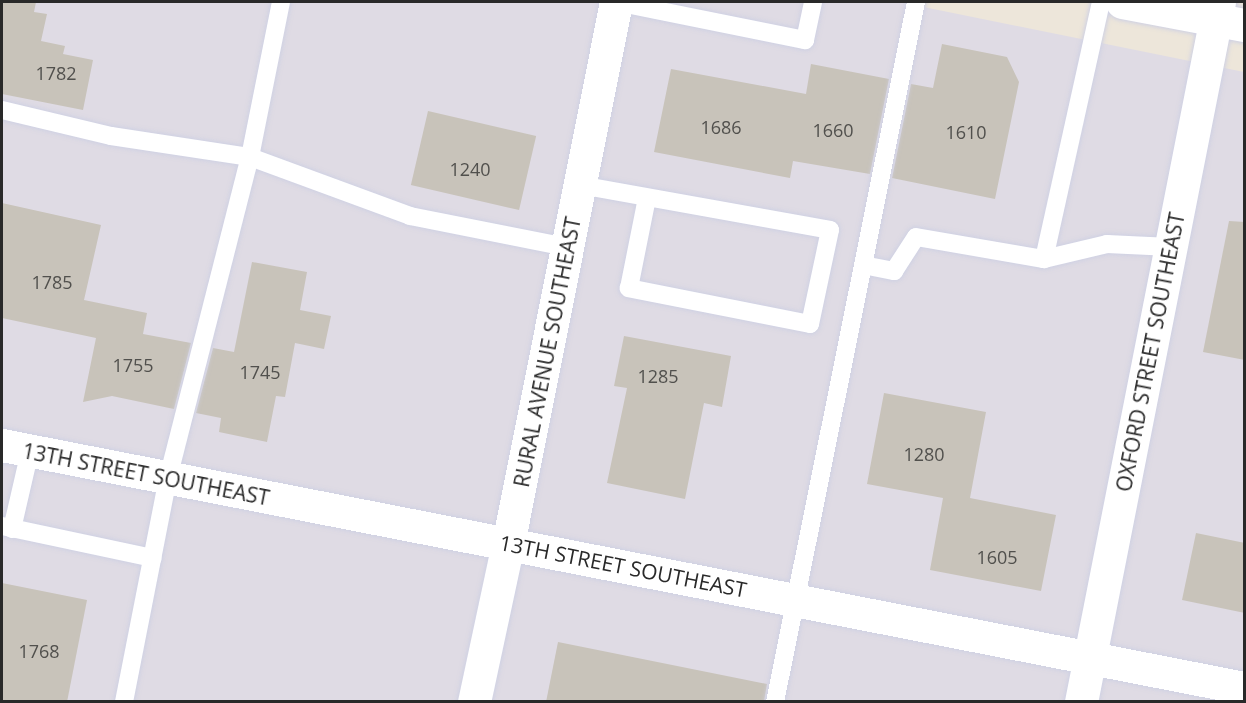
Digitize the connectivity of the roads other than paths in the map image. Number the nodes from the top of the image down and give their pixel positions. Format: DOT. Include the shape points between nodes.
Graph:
graph roads {
  1 [pos="280,2"];
  2 [pos="616,2"];
  3 [pos="813,2"];
  4 [pos="916,2"];
  5 [pos="1101,2"];
  6 [pos="1122,2"];
  7 [pos="1226,15"];
  8 [pos="2,110"];
  9 [pos="250,157"];
  10 [pos="580,185"];
  11 [pos="647,198"];
  12 [pos="567,247"];
  13 [pos="1171,247"];
  14 [pos="1044,259"];
  15 [pos="863,265"];
  16 [pos="16,448"];
  17 [pos="168,478"];
  18 [pos="7,527"];
  19 [pos="508,544"];
  20 [pos="153,558"];
  21 [pos="797,600"];
  22 [pos="1090,657"];
  23 [pos="1245,688"];
  24 [pos="124,702"];
  25 [pos="474,702"];
  26 [pos="775,702"];
  27 [pos="1081,702"];
  1 -- 9 [label="lane"];
  2 -- 3 [label="lane" via="805,40"];
  2 -- 10 [label="street, RURAL AVENUE SOUTHEAST"];
  4 -- 15 [label="lane"];
  5 -- 14 [label="lane"];
  6 -- 7 [label="street"];
  7 -- 13 [label="street, OXFORD STREET SOUTHEAST"];
  8 -- 9 [label="lane" via="111,136"];
  9 -- 12 [label="lane" via="410,216"];
  9 -- 17 [label="lane"];
  10 -- 11 [label="lane"];
  10 -- 12 [label="street, RURAL AVENUE SOUTHEAST"];
  11 -- 11 [label="lane" via="830,230 810,324 629,288"];
  12 -- 19 [label="street, RURAL AVENUE SOUTHEAST"];
  13 -- 14 [label="lane" via="1107,244"];
  13 -- 22 [label="street, OXFORD STREET SOUTHEAST"];
  14 -- 15 [label="lane" via="916,237 894,271"];
  15 -- 21 [label="lane"];
  16 -- 17 [label="street, 13TH STREET SOUTHEAST"];
  16 -- 18 [label="lane"];
  17 -- 19 [label="street, 13TH STREET SOUTHEAST"];
  17 -- 20 [label="lane"];
  18 -- 20 [label="lane"];
  19 -- 21 [label="street, 13TH STREET SOUTHEAST"];
  19 -- 25 [label="street, RURAL AVENUE SOUTHEAST"];
  20 -- 24 [label="lane"];
  21 -- 22 [label="street, 13TH STREET SOUTHEAST"];
  21 -- 26 [label="lane"];
  22 -- 23 [label="street, 13TH STREET SOUTHEAST"];
  22 -- 27 [label="street, OXFORD STREET SOUTHEAST"];
}
